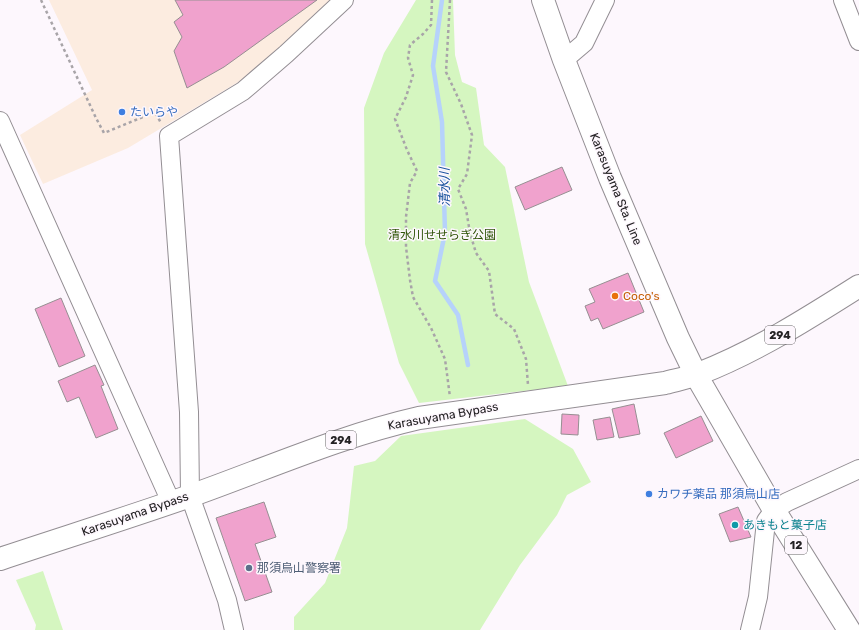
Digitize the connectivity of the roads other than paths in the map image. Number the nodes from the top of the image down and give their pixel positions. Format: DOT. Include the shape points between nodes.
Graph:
graph roads {
  1 [pos="344,0"];
  2 [pos="543,0"];
  3 [pos="605,0"];
  4 [pos="843,0"];
  5 [pos="859,41"];
  6 [pos="564,60"];
  7 [pos="0,120"];
  8 [pos="859,286"];
  9 [pos="696,375"];
  10 [pos="859,469"];
  11 [pos="181,499"];
  12 [pos="774,510"];
  13 [pos="0,559"];
  14 [pos="234,630"];
  15 [pos="750,630"];
  16 [pos="849,630"];
  1 -- 11 [label="street" via="243,91 169,136 190,412"];
  2 -- 6 [label="main road, Karasuyama Sta. Line"];
  3 -- 6 [label="street" via="584,43"];
  4 -- 5 [label="street"];
  6 -- 9 [label="main road, Karasuyama Sta. Line" via="610,178"];
  7 -- 11 [label="street"];
  8 -- 9 [label="main road, Karasuyama Bypass / 294" via="754,349"];
  9 -- 11 [label="main road, Karasuyama Bypass / 294" via="665,383 419,418 384,426"];
  9 -- 12 [label="main road, 12"];
  10 -- 12 [label="street"];
  11 -- 13 [label="main road, Karasuyama Bypass / 294"];
  11 -- 14 [label="street" via="227,600"];
  12 -- 15 [label="street" via="766,521 758,597"];
  12 -- 16 [label="main road, 12"];
}
